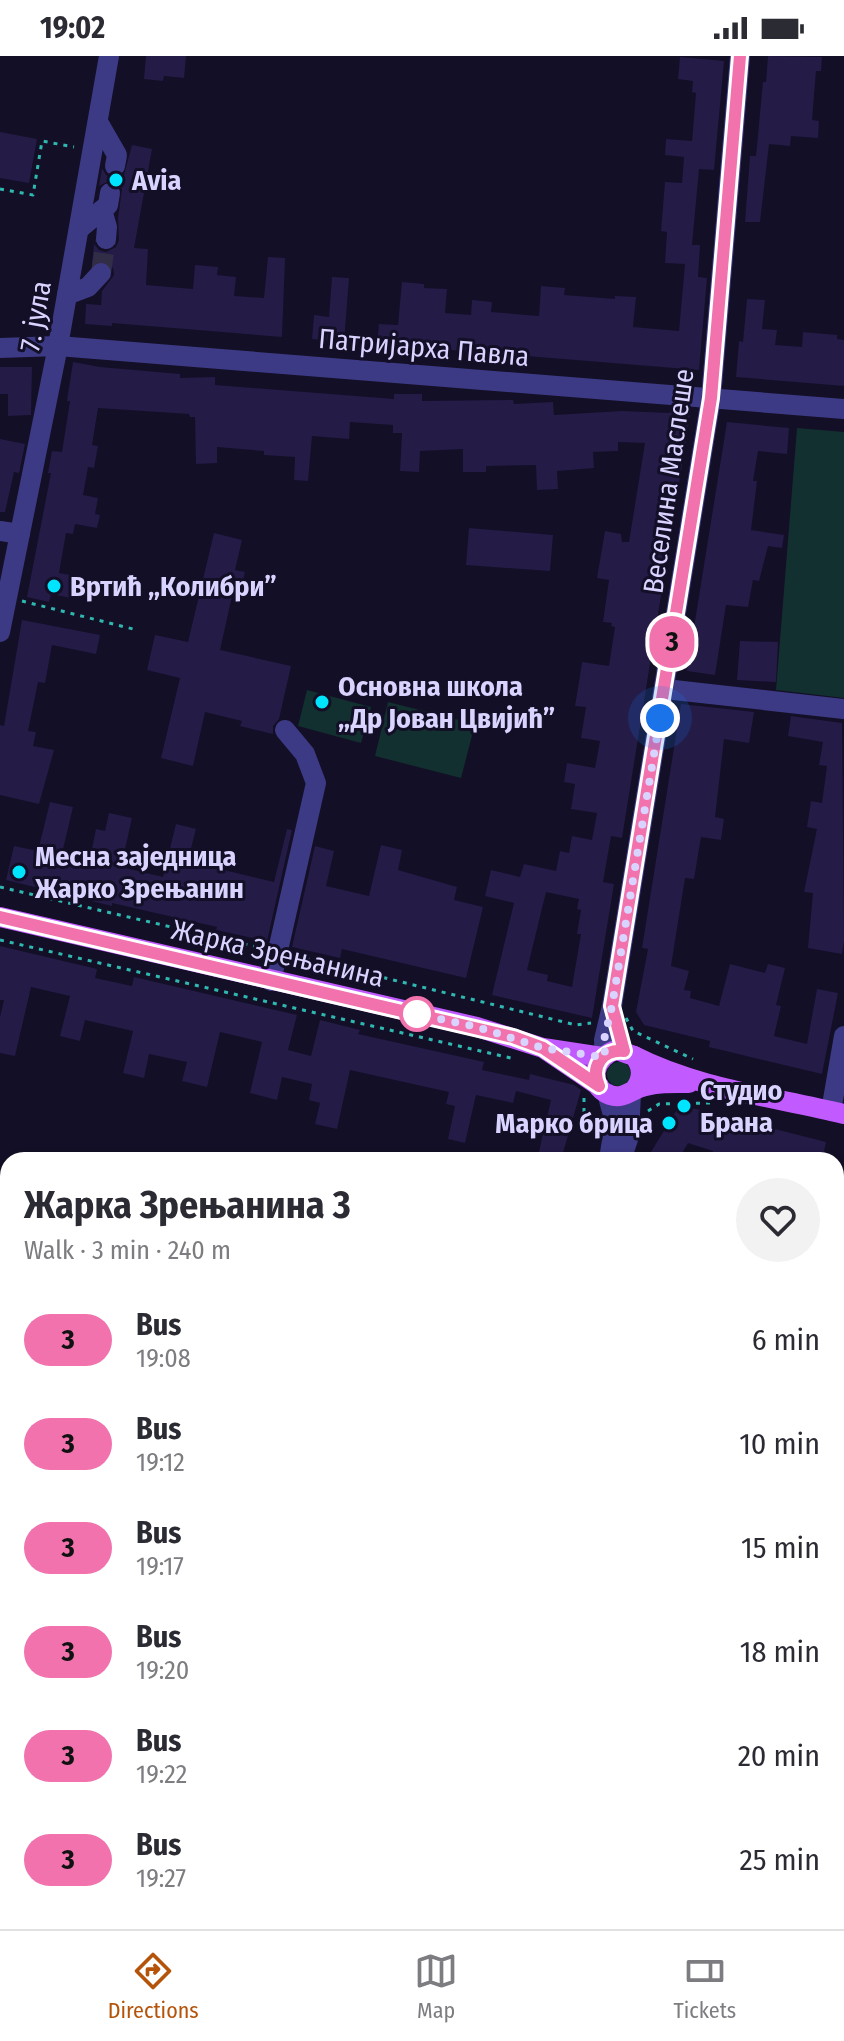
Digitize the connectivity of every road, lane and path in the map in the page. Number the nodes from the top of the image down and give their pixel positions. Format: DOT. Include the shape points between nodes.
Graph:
graph roads {
  1 [pos="109,56"];
  2 [pos="740,56"];
  3 [pos="98,122"];
  4 [pos="93,150"];
  5 [pos="115,166"];
  6 [pos="0,189"];
  7 [pos="79,229"];
  8 [pos="106,239"];
  9 [pos="101,273"];
  10 [pos="67,295"];
  11 [pos="58,346"];
  12 [pos="0,348"];
  13 [pos="711,398"];
  14 [pos="844,409"];
  15 [pos="10,532"];
  16 [pos="7,597"];
  17 [pos="137,630"];
  18 [pos="0,632"];
  19 [pos="665,689"];
  20 [pos="844,709"];
  21 [pos="285,730"];
  22 [pos="0,887"];
  23 [pos="0,917"];
  24 [pos="0,940"];
  25 [pos="278,952"];
  26 [pos="271,981"];
  27 [pos="612,1006"];
  28 [pos="844,1036"];
  29 [pos="543,1048"];
  30 [pos="616,1055"];
  31 [pos="517,1059"];
  32 [pos="694,1060"];
  33 [pos="706,1083"];
  34 [pos="596,1088"];
  35 [pos="633,1091"];
  36 [pos="713,1103"];
  37 [pos="837,1112"];
  38 [pos="622,1122"];
  39 [pos="612,1152"];
  40 [pos="621,1152"];
  1 -- 3 [label="street, 7. јула"];
  2 -- 13 [label="street, Веселина Маслеше"];
  3 -- 4 [label="street, 7. јула"];
  3 -- 5 [label="street" via="117,155"];
  4 -- 6 [label="path" via="42,141 33,195"];
  4 -- 7 [label="street, 7. јула"];
  7 -- 8 [label="street" via="106,201"];
  7 -- 10 [label="street, 7. јула"];
  9 -- 10 [label="street" via="88,287"];
  10 -- 11 [label="street, 7. јула"];
  11 -- 12 [label="street, Патријарха Павла"];
  11 -- 13 [label="street, Патријарха Павла"];
  11 -- 15 [label="street, 7. јула"];
  13 -- 14 [label="street, Патријарха Павла"];
  13 -- 19 [label="street, Веселина Маслеше"];
  15 -- 16 [label="street, 7. јула"];
  16 -- 17 [label="path"];
  16 -- 18 [label="street, 7. јула"];
  19 -- 20 [label="street"];
  19 -- 27 [label="street, Веселина Маслеше"];
  21 -- 25 [label="street" via="305,754 316,783"];
  22 -- 25 [label="path"];
  23 -- 26 [label="main road, Жарка Зрењанина"];
  24 -- 31 [label="path"];
  25 -- 26 [label="street"];
  25 -- 27 [label="path" via="576,1025 590,1024 603,1008"];
  26 -- 29 [label="main road, Жарка Зрењанина" via="477,1027"];
  27 -- 30 [label="street, Веселина Маслеше"];
  27 -- 32 [label="path" via="633,1031"];
  28 -- 37 [label="street"];
  29 -- 30 [label="main road, Жарка Зрењанина"];
  29 -- 34 [label="main road, Жарка Зрењанина"];
  30 -- 33 [label="main road, Жарка Зрењанина"];
  30 -- 34 [label="main road" via="596,1068"];
  30 -- 35 [label="main road" via="641,1069"];
  33 -- 35 [label="main road, Жарка Зрењанина" via="649,1085"];
  33 -- 37 [label="main road, Жарка Зрењанина"];
  34 -- 35 [label="main road, Жарка Зрењанина" via="619,1097"];
  34 -- 38 [label="street"];
  34 -- 38 [label="path" via="584,1122"];
  35 -- 38 [label="street"];
  36 -- 38 [label="path" via="659,1104"];
  38 -- 39 [label="street"];
  38 -- 40 [label="street"];
}
